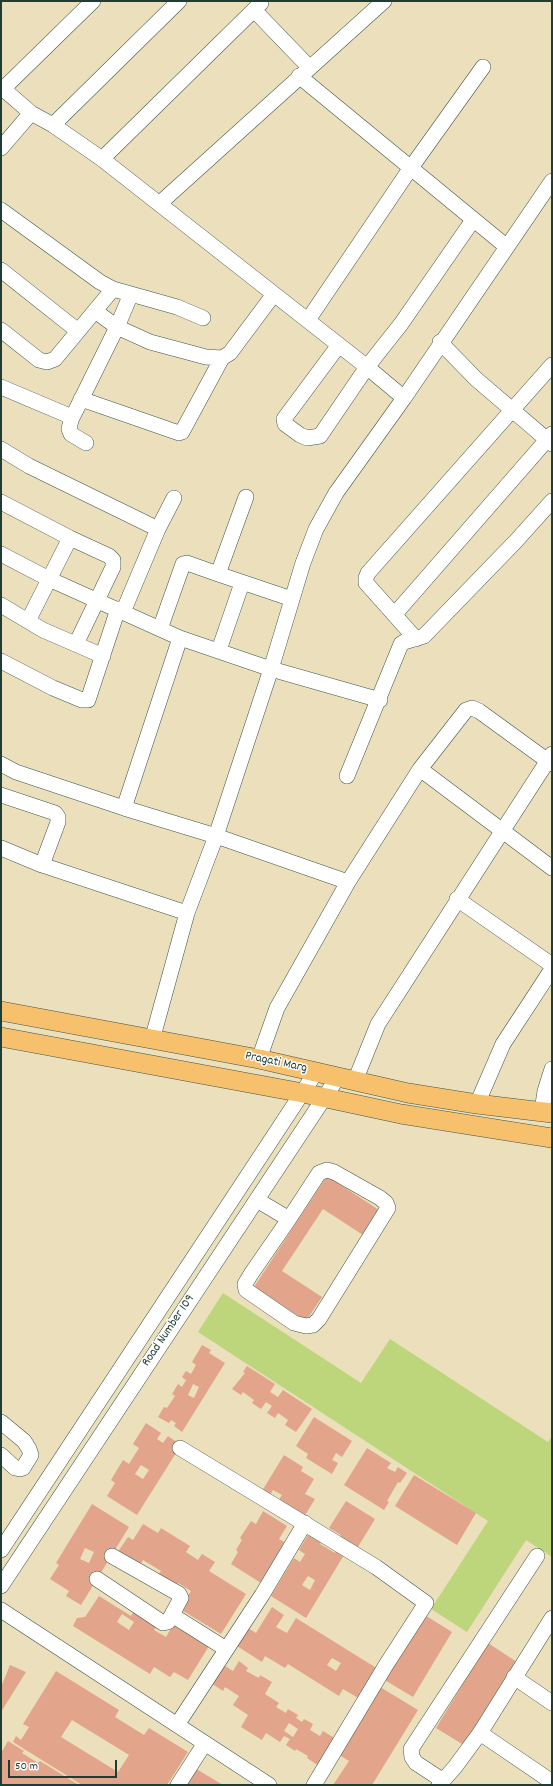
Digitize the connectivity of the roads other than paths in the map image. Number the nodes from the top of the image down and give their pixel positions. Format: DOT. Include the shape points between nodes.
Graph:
graph roads {
  1 [pos="93,1"];
  2 [pos="179,1"];
  3 [pos="384,1"];
  4 [pos="259,4"];
  5 [pos="483,67"];
  6 [pos="304,72"];
  7 [pos="2,88"];
  8 [pos="31,113"];
  9 [pos="53,125"];
  10 [pos="1,148"];
  11 [pos="102,159"];
  12 [pos="410,169"];
  13 [pos="552,181"];
  14 [pos="159,204"];
  15 [pos="1,210"];
  16 [pos="474,220"];
  17 [pos="507,247"];
  18 [pos="1,270"];
  19 [pos="113,289"];
  20 [pos="131,294"];
  21 [pos="274,294"];
  22 [pos="95,311"];
  23 [pos="203,318"];
  24 [pos="308,320"];
  25 [pos="117,327"];
  26 [pos="1,330"];
  27 [pos="78,331"];
  28 [pos="440,342"];
  29 [pos="339,345"];
  30 [pos="222,358"];
  31 [pos="552,365"];
  32 [pos="367,367"];
  33 [pos="1,387"];
  34 [pos="404,398"];
  35 [pos="81,399"];
  36 [pos="511,410"];
  37 [pos="72,417"];
  38 [pos="550,439"];
  39 [pos="86,443"];
  40 [pos="1,449"];
  41 [pos="246,497"];
  42 [pos="174,498"];
  43 [pos="552,501"];
  44 [pos="1,502"];
  45 [pos="158,529"];
  46 [pos="70,538"];
  47 [pos="1,554"];
  48 [pos="218,574"];
  49 [pos="49,579"];
  50 [pos="242,583"];
  51 [pos="96,599"];
  52 [pos="292,599"];
  53 [pos="1,605"];
  54 [pos="120,610"];
  55 [pos="395,614"];
  56 [pos="28,621"];
  57 [pos="160,629"];
  58 [pos="180,638"];
  59 [pos="416,639"];
  60 [pos="76,644"];
  61 [pos="219,650"];
  62 [pos="103,656"];
  63 [pos="1,661"];
  64 [pos="271,670"];
  65 [pos="380,700"];
  66 [pos="551,759"];
  67 [pos="1,764"];
  68 [pos="420,769"];
  69 [pos="348,776"];
  70 [pos="1,795"];
  71 [pos="124,808"];
  72 [pos="503,831"];
  73 [pos="216,836"];
  74 [pos="1,848"];
  75 [pos="42,865"];
  76 [pos="552,868"];
  77 [pos="348,882"];
  78 [pos="458,899"];
  79 [pos="187,913"];
  80 [pos="552,965"];
  81 [pos="552,969"];
  82 [pos="1,1011"];
  83 [pos="1,1037"];
  84 [pos="152,1040"];
  85 [pos="258,1059"];
  86 [pos="552,1069"];
  87 [pos="316,1072"];
  88 [pos="346,1079"];
  89 [pos="303,1093"];
  90 [pos="325,1098"];
  91 [pos="476,1104"];
  92 [pos="547,1112"];
  93 [pos="552,1138"];
  94 [pos="257,1200"];
  95 [pos="289,1219"];
  96 [pos="1,1422"];
  97 [pos="180,1448"];
  98 [pos="1,1455"];
  99 [pos="305,1523"];
  100 [pos="1,1550"];
  101 [pos="112,1556"];
  102 [pos="537,1556"];
  103 [pos="97,1579"];
  104 [pos="1,1586"];
  105 [pos="1,1610"];
  106 [pos="172,1615"];
  107 [pos="552,1618"];
  108 [pos="226,1649"];
  109 [pos="514,1677"];
  110 [pos="552,1703"];
  111 [pos="177,1725"];
  112 [pos="480,1733"];
  113 [pos="205,1743"];
  114 [pos="552,1782"];
  115 [pos="440,1783"];
  116 [pos="178,1785"];
  117 [pos="269,1785"];
  118 [pos="314,1785"];
  1 -- 7 [label="street"];
  2 -- 9 [label="street"];
  3 -- 6 [label="street"];
  4 -- 6 [label="street"];
  4 -- 11 [label="street"];
  5 -- 12 [label="street"];
  6 -- 12 [label="street"];
  6 -- 14 [label="street"];
  7 -- 8 [label="street"];
  8 -- 9 [label="street"];
  8 -- 10 [label="street"];
  9 -- 11 [label="street"];
  11 -- 14 [label="street"];
  12 -- 16 [label="street"];
  12 -- 24 [label="street"];
  13 -- 17 [label="street"];
  14 -- 21 [label="street"];
  15 -- 19 [label="street"];
  16 -- 17 [label="street"];
  16 -- 32 [label="street" via="401,324"];
  17 -- 28 [label="street"];
  18 -- 27 [label="street"];
  19 -- 20 [label="street"];
  19 -- 22 [label="street"];
  20 -- 23 [label="street" via="177,307"];
  20 -- 25 [label="street"];
  21 -- 24 [label="street"];
  21 -- 30 [label="street" via="230,354"];
  22 -- 25 [label="street"];
  22 -- 27 [label="street"];
  24 -- 29 [label="street"];
  25 -- 30 [label="street" via="150,342 206,357"];
  25 -- 35 [label="street"];
  26 -- 27 [label="street" via="39,360 47,362 55,359"];
  28 -- 34 [label="street"];
  28 -- 36 [label="street"];
  29 -- 32 [label="street"];
  29 -- 32 [label="street" via="287,413 285,424 293,431 307,438 320,436"];
  30 -- 35 [label="street" via="182,432 179,433"];
  31 -- 36 [label="street"];
  32 -- 34 [label="street"];
  33 -- 37 [label="street"];
  34 -- 52 [label="street" via="336,493 319,523"];
  35 -- 37 [label="street"];
  36 -- 38 [label="street"];
  36 -- 55 [label="street" via="368,573 366,583"];
  37 -- 39 [label="street" via="69,429 71,434"];
  38 -- 55 [label="street"];
  40 -- 45 [label="street" via="29,466"];
  41 -- 48 [label="street"];
  42 -- 45 [label="street"];
  43 -- 59 [label="street" via="424,636"];
  44 -- 46 [label="street"];
  45 -- 54 [label="street"];
  46 -- 49 [label="street"];
  46 -- 51 [label="street" via="113,560 113,567"];
  47 -- 49 [label="street"];
  48 -- 50 [label="street"];
  48 -- 57 [label="street" via="187,563 183,564"];
  49 -- 51 [label="street"];
  49 -- 56 [label="street"];
  50 -- 52 [label="street"];
  50 -- 61 [label="street"];
  51 -- 54 [label="street"];
  51 -- 60 [label="street"];
  52 -- 64 [label="street"];
  53 -- 56 [label="street"];
  54 -- 57 [label="street"];
  54 -- 62 [label="street"];
  55 -- 59 [label="street"];
  56 -- 60 [label="street"];
  57 -- 58 [label="street"];
  58 -- 61 [label="street"];
  58 -- 71 [label="street"];
  59 -- 65 [label="street" via="404,642 398,650"];
  60 -- 62 [label="street"];
  61 -- 64 [label="street"];
  62 -- 63 [label="street" via="91,696 85,701 53,688"];
  64 -- 65 [label="street"];
  64 -- 73 [label="street"];
  65 -- 69 [label="street"];
  66 -- 68 [label="street" via="472,708 466,710"];
  66 -- 72 [label="street, Road Number 109"];
  67 -- 71 [label="street" via="16,772"];
  68 -- 72 [label="street"];
  68 -- 77 [label="street"];
  70 -- 75 [label="street" via="54,813 58,817"];
  71 -- 73 [label="street"];
  72 -- 76 [label="street"];
  72 -- 78 [label="street, Road Number 109"];
  73 -- 77 [label="street"];
  73 -- 79 [label="street"];
  74 -- 75 [label="street"];
  75 -- 79 [label="street"];
  77 -- 85 [label="street" via="277,1008"];
  78 -- 80 [label="street"];
  78 -- 88 [label="street, Road Number 109"];
  79 -- 84 [label="street"];
  81 -- 91 [label="street" via="503,1044"];
  82 -- 84 [label="main road, Pragati Marg"];
  83 -- 89 [label="main road, Pragati Marg"];
  84 -- 85 [label="main road, Pragati Marg"];
  85 -- 87 [label="main road, Pragati Marg"];
  86 -- 92 [label="street" via="544,1091"];
  87 -- 88 [label="main road, Pragati Marg"];
  87 -- 89 [label="street, Road Number 109"];
  88 -- 90 [label="street, Road Number 109"];
  88 -- 91 [label="main road, Pragati Marg" via="408,1093"];
  89 -- 90 [label="main road, Pragati Marg"];
  89 -- 100 [label="street, Road Number 109"];
  90 -- 93 [label="main road, Pragati Marg" via="401,1114"];
  90 -- 94 [label="street, Road Number 109"];
  91 -- 92 [label="main road, Pragati Marg"];
  94 -- 95 [label="street"];
  94 -- 104 [label="street, Road Number 109"];
  95 -- 95 [label="street" via="319,1173 326,1170 380,1198 388,1208 313,1325 294,1323 246,1290 245,1284 251,1274"];
  96 -- 98 [label="street" via="24,1440 31,1453 20,1470"];
  97 -- 99 [label="street"];
  99 -- 108 [label="street"];
  99 -- 118 [label="street" via="376,1567 426,1603"];
  101 -- 106 [label="street" via="180,1594 181,1598"];
  102 -- 115 [label="street" via="411,1749 416,1763"];
  103 -- 106 [label="street" via="163,1623 168,1622"];
  105 -- 111 [label="street"];
  106 -- 108 [label="street"];
  107 -- 109 [label="street"];
  108 -- 111 [label="street"];
  109 -- 110 [label="street"];
  109 -- 112 [label="street"];
  111 -- 113 [label="street"];
  112 -- 114 [label="street"];
  112 -- 115 [label="street"];
  113 -- 116 [label="street"];
  113 -- 117 [label="street"];
}
